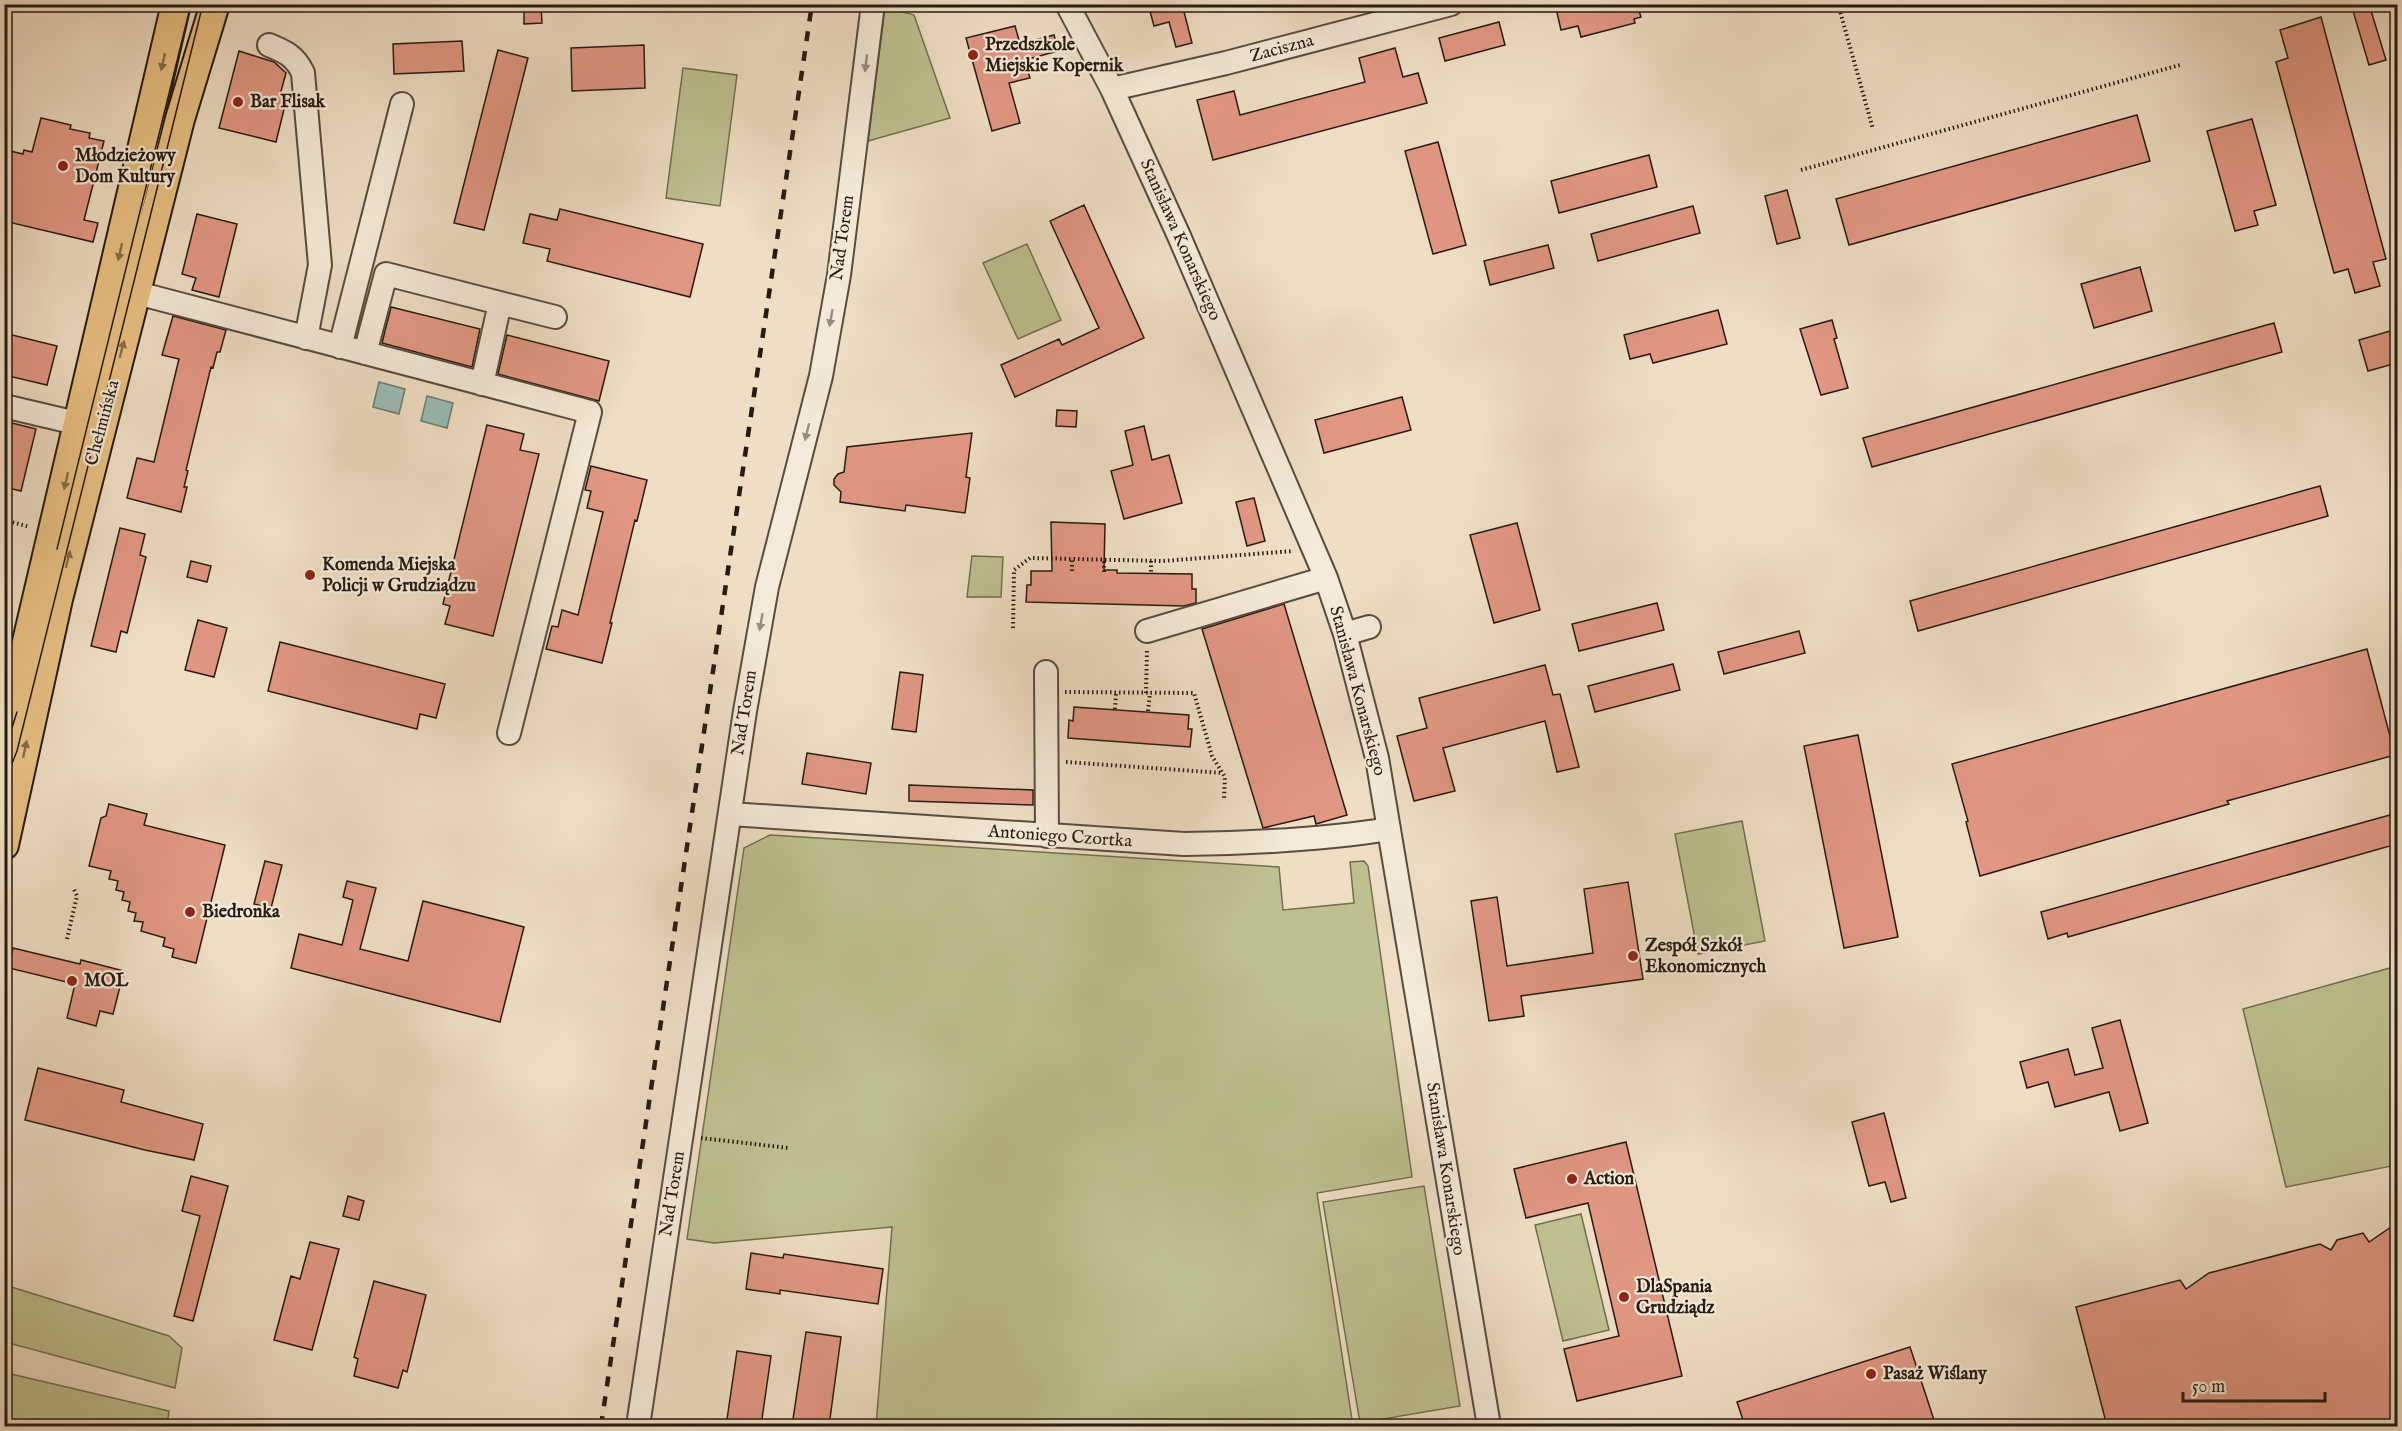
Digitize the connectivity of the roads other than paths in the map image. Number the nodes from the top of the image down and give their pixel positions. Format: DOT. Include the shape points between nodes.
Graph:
graph roads {
  1 [pos="177,4"];
  2 [pos="215,4"];
  3 [pos="873,4"];
  4 [pos="1067,4"];
  5 [pos="1451,4"];
  6 [pos="269,45"];
  7 [pos="1112,89"];
  8 [pos="402,104"];
  9 [pos="124,290"];
  10 [pos="500,303"];
  11 [pos="555,317"];
  12 [pos="306,338"];
  13 [pos="340,347"];
  14 [pos="365,353"];
  15 [pos="482,384"];
  16 [pos="4,406"];
  17 [pos="90,427"];
  18 [pos="1326,578"];
  19 [pos="1369,627"];
  20 [pos="1147,631"];
  21 [pos="1345,634"];
  22 [pos="1051,682"];
  23 [pos="509,733"];
  24 [pos="4,740"];
  25 [pos="730,814"];
  26 [pos="1389,829"];
  27 [pos="6,833"];
  28 [pos="1047,836"];
  29 [pos="638,1426"];
  30 [pos="1490,1426"];
  1 -- 9 [label="main road, Chełmińska, one-way"];
  2 -- 9 [label="main road, Chełmińska"];
  3 -- 25 [label="street, Nad Torem, one-way" via="821,376 767,587"];
  4 -- 7 [label="street, Stanisława Konarskiego"];
  5 -- 7 [label="street, Zaciszna"];
  6 -- 12 [label="street" via="290,53 303,73 320,266"];
  7 -- 18 [label="street, Stanisława Konarskiego"];
  8 -- 13 [label="street"];
  9 -- 12 [label="street"];
  9 -- 17 [label="main road, Chełmińska"];
  10 -- 11 [label="street"];
  10 -- 14 [label="street" via="386,274"];
  10 -- 15 [label="street"];
  12 -- 13 [label="street"];
  13 -- 14 [label="street"];
  14 -- 15 [label="street"];
  15 -- 23 [label="street" via="590,412"];
  16 -- 17 [label="street"];
  17 -- 24 [label="main road, Chełmińska, one-way"];
  27 -- 17 [label="main road, Chełmińska, one-way" via="58,599"];
  18 -- 20 [label="street"];
  18 -- 21 [label="street, Stanisława Konarskiego"];
  19 -- 21 [label="street"];
  21 -- 26 [label="street, Stanisława Konarskiego" via="1377,758"];
  22 -- 28 [label="street"];
  25 -- 28 [label="street, Antoniego Czortka"];
  25 -- 29 [label="street, Nad Torem"];
  26 -- 28 [label="street, Antoniego Czortka" via="1308,838 1184,844"];
  26 -- 30 [label="street, Stanisława Konarskiego"];
}
